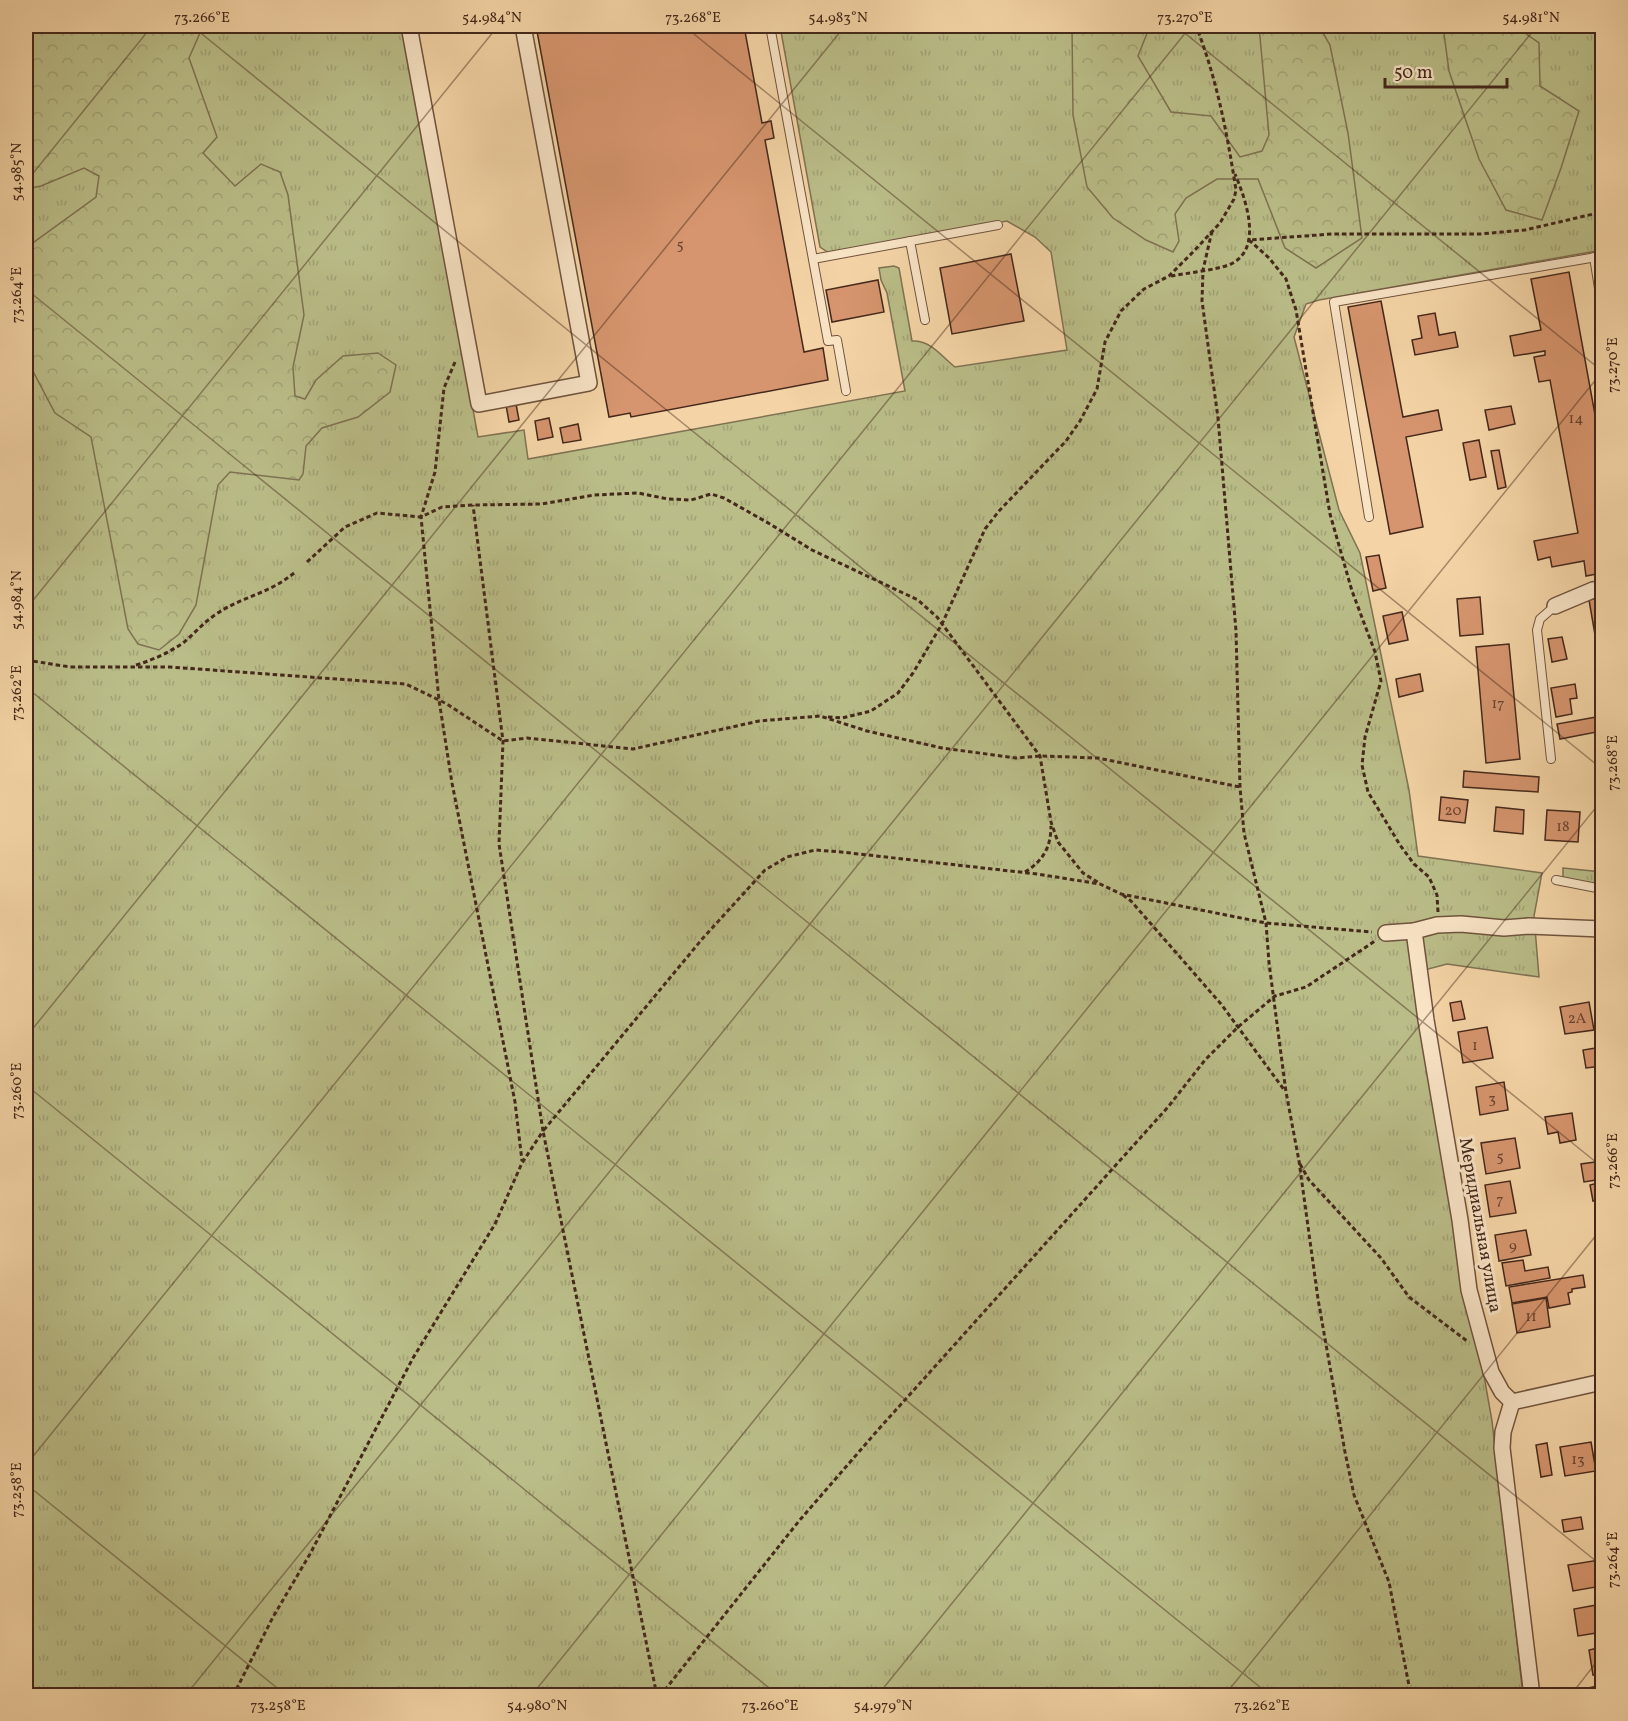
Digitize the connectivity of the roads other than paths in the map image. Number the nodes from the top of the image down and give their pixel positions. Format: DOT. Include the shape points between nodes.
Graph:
graph roads {
  1 [pos="410,26"];
  2 [pos="523,26"];
  3 [pos="770,26"];
  4 [pos="998,225"];
  5 [pos="910,241"];
  6 [pos="1598,256"];
  7 [pos="813,259"];
  8 [pos="1602,307"];
  9 [pos="925,320"];
  10 [pos="846,391"];
  11 [pos="1369,517"];
  12 [pos="1602,589"];
  13 [pos="1555,606"];
  14 [pos="1551,759"];
  15 [pos="1556,880"];
  16 [pos="1602,889"];
  17 [pos="1602,929"];
  18 [pos="1414,931"];
  19 [pos="1386,933"];
  20 [pos="1602,1382"];
  21 [pos="1512,1402"];
  22 [pos="1532,1695"];
  1 -- 2 [label="street" via="479,404 589,383"];
  3 -- 7 [label="lane"];
  4 -- 5 [label="lane"];
  5 -- 7 [label="lane"];
  5 -- 9 [label="lane"];
  6 -- 8 [label="lane"];
  6 -- 11 [label="lane" via="1334,302"];
  7 -- 10 [label="lane" via="828,341 837,340"];
  12 -- 13 [label="street"];
  13 -- 14 [label="lane" via="1540,619 1537,630"];
  15 -- 16 [label="lane"];
  17 -- 18 [label="street" via="1461,924"];
  18 -- 19 [label="street"];
  18 -- 21 [label="street, Меридиальная улица" via="1469,1290 1491,1372"];
  20 -- 21 [label="street"];
  21 -- 22 [label="street" via="1502,1448"];
}
